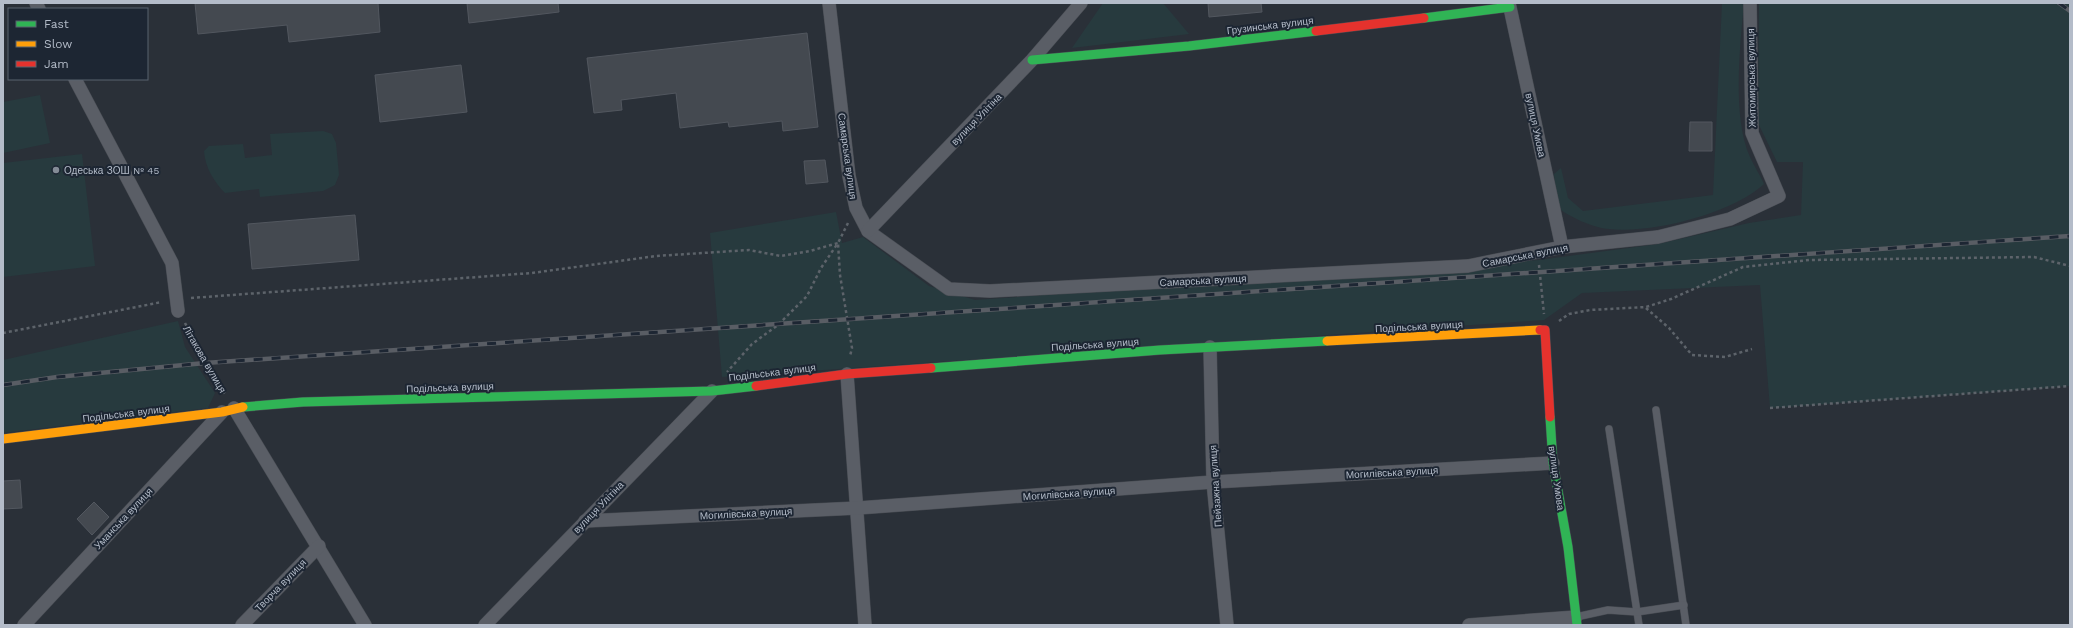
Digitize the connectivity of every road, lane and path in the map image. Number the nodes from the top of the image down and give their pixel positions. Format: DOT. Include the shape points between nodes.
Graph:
graph roads {
  1 [pos="829,3"];
  2 [pos="1081,3"];
  3 [pos="1750,3"];
  4 [pos="1510,5"];
  5 [pos="1032,60"];
  6 [pos="77,80"];
  7 [pos="1779,196"];
  8 [pos="856,208"];
  9 [pos="868,231"];
  10 [pos="838,243"];
  11 [pos="1562,247"];
  12 [pos="1537,252"];
  13 [pos="2070,266"];
  14 [pos="178,305"];
  15 [pos="1646,307"];
  16 [pos="1545,330"];
  17 [pos="3,333"];
  18 [pos="1210,347"];
  19 [pos="1752,349"];
  20 [pos="847,374"];
  21 [pos="2070,386"];
  22 [pos="712,391"];
  23 [pos="1770,408"];
  24 [pos="228,410"];
  25 [pos="1656,410"];
  26 [pos="1608,429"];
  27 [pos="3,438"];
  28 [pos="1553,463"];
  29 [pos="1213,482"];
  30 [pos="858,508"];
  31 [pos="585,521"];
  32 [pos="319,546"];
  33 [pos="1684,605"];
  34 [pos="1636,612"];
  35 [pos="1577,621"];
  36 [pos="24,625"];
  37 [pos="242,625"];
  38 [pos="366,625"];
  39 [pos="485,625"];
  40 [pos="866,625"];
  41 [pos="1227,625"];
  42 [pos="1469,625"];
  43 [pos="1638,625"];
  44 [pos="1686,625"];
  1 -- 8 [label="street, Самарська вулиця" via="849,176"];
  2 -- 5 [label="street, вулиця Улітіна"];
  3 -- 7 [label="street, Житомирська вулиця" via="1752,133"];
  4 -- 5 [label="street, Грузинська вулиця" via="1189,46"];
  4 -- 11 [label="street, вулиця Умова"];
  5 -- 9 [label="street, вулиця Улітіна"];
  6 -- 14 [label="street" via="172,263"];
  7 -- 11 [label="street, Самарська вулиця" via="1730,219 1658,237"];
  8 -- 9 [label="street, Самарська вулиця"];
  8 -- 10 [label="path"];
  9 -- 12 [label="street, Самарська вулиця" via="949,289 990,291 1468,266"];
  10 -- 14 [label="path" via="781,256 749,250 656,256 532,273"];
  10 -- 20 [label="path" via="840,275 852,348"];
  10 -- 22 [label="path" via="821,268 807,296 778,325 752,344"];
  11 -- 12 [label="street, Самарська вулиця"];
  12 -- 16 [label="path"];
  13 -- 15 [label="path" via="2034,258 1809,260 1743,267 1671,300"];
  14 -- 17 [label="path"];
  14 -- 24 [label="path, Літакова вулиця"];
  15 -- 16 [label="path" via="1569,314"];
  15 -- 19 [label="path" via="1669,328 1692,355 1725,357"];
  16 -- 18 [label="street, Подільська вулиця"];
  16 -- 28 [label="street, вулиця Умова"];
  18 -- 20 [label="street, Подільська вулиця"];
  18 -- 29 [label="street, Пейзажна вулиця"];
  20 -- 22 [label="street, Подільська вулиця"];
  20 -- 30 [label="street"];
  21 -- 23 [label="path"];
  22 -- 24 [label="street, Подільська вулиця" via="303,402"];
  22 -- 31 [label="street, вулиця Улітіна"];
  24 -- 27 [label="street, Подільська вулиця"];
  24 -- 32 [label="street"];
  24 -- 36 [label="street, Уманська вулиця"];
  25 -- 33 [label="lane"];
  26 -- 34 [label="lane"];
  28 -- 29 [label="street, Могилівська вулиця"];
  28 -- 35 [label="street, вулиця Умова" via="1568,547"];
  29 -- 30 [label="street, Могилівська вулиця"];
  29 -- 41 [label="street, Пейзажна вулиця"];
  30 -- 31 [label="street, Могилівська вулиця"];
  30 -- 40 [label="street"];
  31 -- 39 [label="street, вулиця Улітіна"];
  32 -- 37 [label="street, Творча вулиця"];
  32 -- 38 [label="street"];
  33 -- 34 [label="lane"];
  33 -- 44 [label="lane"];
  34 -- 35 [label="lane" via="1608,610"];
  34 -- 43 [label="lane"];
  35 -- 42 [label="street"];
}
